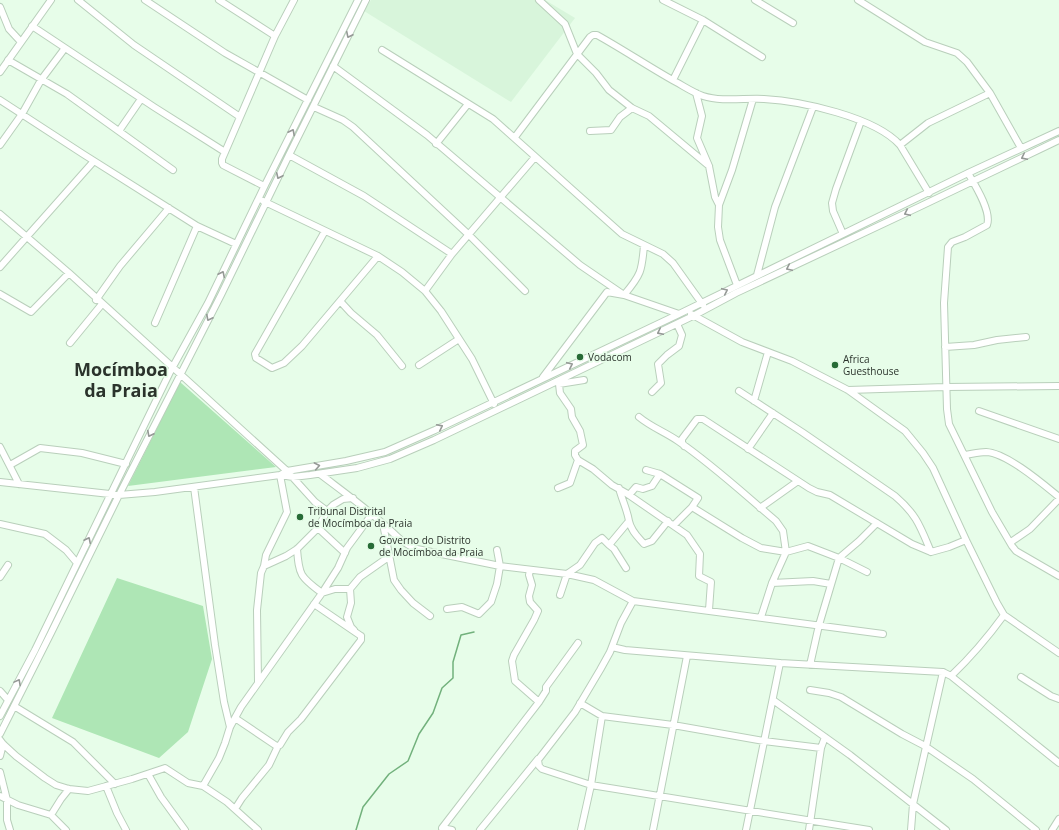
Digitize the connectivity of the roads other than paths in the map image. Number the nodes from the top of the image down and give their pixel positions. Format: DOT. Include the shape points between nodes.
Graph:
graph roads {
  1 [pos="50,0"];
  2 [pos="78,0"];
  3 [pos="145,0"];
  4 [pos="220,0"];
  5 [pos="294,0"];
  6 [pos="358,0"];
  7 [pos="366,0"];
  8 [pos="539,0"];
  9 [pos="663,0"];
  10 [pos="755,0"];
  11 [pos="858,0"];
  12 [pos="0,6"];
  13 [pos="703,20"];
  14 [pos="793,23"];
  15 [pos="32,26"];
  16 [pos="276,36"];
  17 [pos="21,42"];
  18 [pos="65,48"];
  19 [pos="382,50"];
  20 [pos="577,54"];
  21 [pos="762,57"];
  22 [pos="8,60"];
  23 [pos="333,66"];
  24 [pos="0,72"];
  25 [pos="260,72"];
  26 [pos="41,80"];
  27 [pos="674,80"];
  28 [pos="696,93"];
  29 [pos="990,93"];
  30 [pos="141,99"];
  31 [pos="753,99"];
  32 [pos="0,100"];
  33 [pos="308,100"];
  34 [pos="468,104"];
  35 [pos="314,107"];
  36 [pos="813,107"];
  37 [pos="632,108"];
  38 [pos="22,114"];
  39 [pos="240,117"];
  40 [pos="861,121"];
  41 [pos="119,131"];
  42 [pos="590,131"];
  43 [pos="1059,131"];
  44 [pos="515,137"];
  45 [pos="1059,140"];
  46 [pos="436,144"];
  47 [pos="0,145"];
  48 [pos="900,145"];
  49 [pos="1021,148"];
  50 [pos="225,152"];
  51 [pos="289,155"];
  52 [pos="535,157"];
  53 [pos="94,161"];
  54 [pos="709,166"];
  55 [pos="173,170"];
  56 [pos="968,173"];
  57 [pos="973,181"];
  58 [pos="264,186"];
  59 [pos="929,193"];
  60 [pos="258,199"];
  61 [pos="500,199"];
  62 [pos="266,203"];
  63 [pos="719,205"];
  64 [pos="169,208"];
  65 [pos="0,214"];
  66 [pos="197,226"];
  67 [pos="325,231"];
  68 [pos="843,234"];
  69 [pos="469,235"];
  70 [pos="28,237"];
  71 [pos="835,237"];
  72 [pos="236,244"];
  73 [pos="644,245"];
  74 [pos="839,245"];
  75 [pos="452,254"];
  76 [pos="378,256"];
  77 [pos="0,267"];
  78 [pos="69,274"];
  79 [pos="758,275"];
  80 [pos="737,285"];
  81 [pos="213,291"];
  82 [pos="425,291"];
  83 [pos="525,291"];
  84 [pos="0,294"];
  85 [pos="221,295"];
  86 [pos="624,295"];
  87 [pos="96,300"];
  88 [pos="340,301"];
  89 [pos="701,303"];
  90 [pos="102,304"];
  91 [pos="688,309"];
  92 [pos="706,309"];
  93 [pos="679,314"];
  94 [pos="693,316"];
  95 [pos="155,323"];
  96 [pos="677,324"];
  97 [pos="1026,337"];
  98 [pos="459,339"];
  99 [pos="70,343"];
  100 [pos="945,347"];
  101 [pos="768,352"];
  102 [pos="418,365"];
  103 [pos="402,366"];
  104 [pos="172,368"];
  105 [pos="180,374"];
  106 [pos="542,378"];
  107 [pos="584,380"];
  108 [pos="1059,386"];
  109 [pos="946,387"];
  110 [pos="848,390"];
  111 [pos="738,391"];
  112 [pos="652,392"];
  113 [pos="754,401"];
  114 [pos="492,402"];
  115 [pos="496,409"];
  116 [pos="979,410"];
  117 [pos="773,413"];
  118 [pos="639,417"];
  119 [pos="1059,440"];
  120 [pos="684,446"];
  121 [pos="0,447"];
  122 [pos="748,449"];
  123 [pos="965,455"];
  124 [pos="578,460"];
  125 [pos="126,464"];
  126 [pos="10,465"];
  127 [pos="646,470"];
  128 [pos="287,471"];
  129 [pos="320,474"];
  130 [pos="660,474"];
  131 [pos="280,475"];
  132 [pos="293,478"];
  133 [pos="798,481"];
  134 [pos="0,482"];
  135 [pos="20,484"];
  136 [pos="194,486"];
  137 [pos="558,488"];
  138 [pos="619,488"];
  139 [pos="110,494"];
  140 [pos="629,494"];
  141 [pos="119,495"];
  142 [pos="353,498"];
  143 [pos="1059,498"];
  144 [pos="692,507"];
  145 [pos="760,508"];
  146 [pos="327,511"];
  147 [pos="372,514"];
  148 [pos="629,521"];
  149 [pos="668,521"];
  150 [pos="383,523"];
  151 [pos="876,523"];
  152 [pos="0,524"];
  153 [pos="674,525"];
  154 [pos="318,528"];
  155 [pos="966,540"];
  156 [pos="1011,542"];
  157 [pos="609,545"];
  158 [pos="297,548"];
  159 [pos="497,550"];
  160 [pos="786,552"];
  161 [pos="931,552"];
  162 [pos="345,553"];
  163 [pos="80,556"];
  164 [pos="390,556"];
  165 [pos="839,558"];
  166 [pos="87,559"];
  167 [pos="76,563"];
  168 [pos="8,565"];
  169 [pos="264,566"];
  170 [pos="500,566"];
  171 [pos="626,568"];
  172 [pos="530,570"];
  173 [pos="867,572"];
  174 [pos="567,574"];
  175 [pos="1059,576"];
  176 [pos="0,578"];
  177 [pos="772,583"];
  178 [pos="831,584"];
  179 [pos="350,589"];
  180 [pos="322,593"];
  181 [pos="560,595"];
  182 [pos="633,601"];
  183 [pos="314,604"];
  184 [pos="447,609"];
  185 [pos="709,610"];
  186 [pos="1004,614"];
  187 [pos="430,616"];
  188 [pos="761,617"];
  189 [pos="819,625"];
  190 [pos="883,634"];
  191 [pos="361,636"];
  192 [pos="578,643"];
  193 [pos="612,647"];
  194 [pos="1059,653"];
  195 [pos="687,656"];
  196 [pos="780,663"];
  197 [pos="810,665"];
  198 [pos="943,672"];
  199 [pos="951,676"];
  200 [pos="1021,677"];
  201 [pos="258,682"];
  202 [pos="810,690"];
  203 [pos="0,692"];
  204 [pos="1059,699"];
  205 [pos="8,700"];
  206 [pos="773,700"];
  207 [pos="539,702"];
  208 [pos="580,703"];
  209 [pos="14,706"];
  210 [pos="0,716"];
  211 [pos="602,716"];
  212 [pos="235,718"];
  213 [pos="673,725"];
  214 [pos="230,727"];
  215 [pos="0,734"];
  216 [pos="825,737"];
  217 [pos="764,741"];
  218 [pos="2,742"];
  219 [pos="278,746"];
  220 [pos="925,746"];
  221 [pos="821,748"];
  222 [pos="0,756"];
  223 [pos="538,759"];
  224 [pos="1059,763"];
  225 [pos="0,772"];
  226 [pos="148,774"];
  227 [pos="115,784"];
  228 [pos="591,785"];
  229 [pos="106,786"];
  230 [pos="203,786"];
  231 [pos="69,789"];
  232 [pos="0,796"];
  233 [pos="659,796"];
  234 [pos="7,800"];
  235 [pos="913,804"];
  236 [pos="235,809"];
  237 [pos="750,811"];
  238 [pos="51,815"];
  239 [pos="1059,819"];
  240 [pos="810,821"];
  241 [pos="10,830"];
  242 [pos="66,830"];
  243 [pos="126,830"];
  244 [pos="184,830"];
  245 [pos="258,830"];
  246 [pos="452,830"];
  247 [pos="480,830"];
  248 [pos="581,830"];
  249 [pos="653,830"];
  250 [pos="746,830"];
  251 [pos="809,830"];
  252 [pos="862,830"];
  253 [pos="869,830"];
  254 [pos="911,830"];
  255 [pos="946,830"];
  256 [pos="1036,830"];
  257 [pos="1052,830"];
  1 -- 15 [label="street"];
  2 -- 39 [label="street" via="134,45"];
  3 -- 25 [label="street" via="206,41"];
  4 -- 16 [label="street"];
  5 -- 16 [label="street"];
  6 -- 33 [label="street"];
  7 -- 23 [label="street, one-way"];
  8 -- 20 [label="street" via="565,24"];
  9 -- 13 [label="street"];
  10 -- 14 [label="street"];
  11 -- 29 [label="street" via="925,42 957,53"];
  12 -- 17 [label="street" via="9,29"];
  13 -- 21 [label="street"];
  13 -- 27 [label="street"];
  15 -- 17 [label="street"];
  15 -- 18 [label="street"];
  16 -- 25 [label="street"];
  17 -- 22 [label="street"];
  18 -- 26 [label="street"];
  18 -- 30 [label="street"];
  19 -- 34 [label="street"];
  20 -- 27 [label="street" via="590,37 597,36"];
  20 -- 37 [label="street" via="610,90"];
  20 -- 44 [label="street"];
  22 -- 24 [label="street"];
  22 -- 26 [label="street"];
  23 -- 35 [label="street"];
  23 -- 46 [label="street"];
  25 -- 33 [label="street"];
  25 -- 39 [label="street"];
  26 -- 38 [label="street"];
  26 -- 41 [label="street" via="67,94"];
  27 -- 28 [label="street"];
  28 -- 31 [label="street" via="716,99"];
  28 -- 54 [label="street" via="702,116 697,138"];
  29 -- 48 [label="street" via="928,123"];
  29 -- 49 [label="street"];
  30 -- 41 [label="street"];
  30 -- 50 [label="street"];
  31 -- 36 [label="street" via="778,100"];
  31 -- 63 [label="street"];
  32 -- 38 [label="street"];
  58 -- 33 [label="street, one-way"];
  34 -- 44 [label="street" via="493,119"];
  34 -- 46 [label="street"];
  35 -- 51 [label="street"];
  35 -- 69 [label="street" via="353,127"];
  36 -- 40 [label="street"];
  36 -- 79 [label="street" via="775,207"];
  37 -- 42 [label="street" via="620,117 611,130"];
  37 -- 54 [label="street" via="649,116"];
  38 -- 47 [label="street"];
  38 -- 53 [label="street"];
  39 -- 50 [label="street"];
  40 -- 48 [label="street" via="895,139"];
  40 -- 68 [label="street" via="832,203"];
  41 -- 55 [label="street"];
  43 -- 49 [label="street"];
  44 -- 52 [label="street"];
  45 -- 57 [label="street, one-way"];
  46 -- 61 [label="street"];
  48 -- 59 [label="street"];
  49 -- 56 [label="street"];
  50 -- 58 [label="street" via="223,165"];
  51 -- 62 [label="street, one-way"];
  51 -- 75 [label="street" via="364,196"];
  52 -- 61 [label="street"];
  52 -- 73 [label="street" via="622,234"];
  53 -- 64 [label="street"];
  53 -- 70 [label="street"];
  54 -- 63 [label="street"];
  56 -- 57 [label="street"];
  56 -- 59 [label="street"];
  57 -- 74 [label="street, one-way"];
  57 -- 100 [label="street" via="987,213 988,223 952,242 948,247 944,303"];
  58 -- 60 [label="street"];
  59 -- 68 [label="street"];
  60 -- 62 [label="street"];
  60 -- 72 [label="street"];
  61 -- 69 [label="street"];
  61 -- 86 [label="street" via="580,265"];
  62 -- 67 [label="street"];
  62 -- 85 [label="street"];
  63 -- 80 [label="street" via="720,240"];
  64 -- 66 [label="street"];
  64 -- 87 [label="street" via="115,272"];
  65 -- 70 [label="street"];
  66 -- 72 [label="street"];
  66 -- 95 [label="street"];
  67 -- 76 [label="street"];
  67 -- 88 [label="street" via="255,354 256,358 272,368 284,363"];
  68 -- 71 [label="street"];
  69 -- 75 [label="street"];
  69 -- 83 [label="street"];
  70 -- 77 [label="street"];
  70 -- 78 [label="street"];
  71 -- 74 [label="street"];
  71 -- 79 [label="street"];
  81 -- 72 [label="street, one-way"];
  73 -- 86 [label="street" via="642,268 636,281"];
  73 -- 89 [label="street" via="663,254 673,263"];
  74 -- 92 [label="street, one-way"];
  75 -- 82 [label="street"];
  76 -- 82 [label="street"];
  76 -- 88 [label="street"];
  78 -- 84 [label="street" via="31,312"];
  78 -- 87 [label="street"];
  79 -- 80 [label="street"];
  89 -- 80 [label="street, one-way"];
  81 -- 85 [label="street"];
  81 -- 104 [label="street"];
  82 -- 98 [label="street"];
  85 -- 105 [label="street, one-way"];
  86 -- 93 [label="street"];
  86 -- 106 [label="street" via="607,292"];
  87 -- 90 [label="street"];
  88 -- 103 [label="street" via="377,336"];
  89 -- 91 [label="street"];
  89 -- 92 [label="street"];
  90 -- 99 [label="street"];
  90 -- 104 [label="street"];
  91 -- 93 [label="street"];
  91 -- 94 [label="street"];
  92 -- 94 [label="street"];
  106 -- 93 [label="street, one-way"];
  94 -- 96 [label="street"];
  94 -- 101 [label="street" via="742,342"];
  96 -- 112 [label="street" via="682,335 679,346 658,364 661,384"];
  96 -- 115 [label="street, one-way"];
  97 -- 100 [label="street"];
  98 -- 102 [label="street"];
  98 -- 114 [label="street" via="472,359"];
  100 -- 109 [label="street"];
  101 -- 110 [label="street" via="792,361"];
  101 -- 113 [label="street"];
  104 -- 105 [label="street"];
  104 -- 125 [label="street"];
  105 -- 128 [label="street"];
  105 -- 141 [label="street, one-way"];
  106 -- 114 [label="street"];
  107 -- 124 [label="street" via="560,384 560,393 580,431 583,445 575,451"];
  108 -- 109 [label="street"];
  109 -- 110 [label="street"];
  109 -- 123 [label="street" via="950,424"];
  110 -- 155 [label="street" via="905,431 923,453"];
  111 -- 113 [label="street"];
  113 -- 117 [label="street"];
  114 -- 115 [label="street"];
  128 -- 114 [label="street, one-way" via="385,452"];
  115 -- 129 [label="street" via="390,459"];
  116 -- 119 [label="street"];
  117 -- 122 [label="street"];
  117 -- 161 [label="street" via="874,481 906,506 919,522"];
  118 -- 120 [label="street"];
  120 -- 122 [label="street" via="682,439 700,418"];
  120 -- 145 [label="street"];
  121 -- 126 [label="street"];
  122 -- 133 [label="street"];
  123 -- 143 [label="street" via="986,452 1003,457"];
  123 -- 156 [label="street" via="992,512"];
  124 -- 137 [label="street" via="570,483"];
  124 -- 138 [label="street"];
  125 -- 126 [label="street" via="82,453 40,448"];
  125 -- 139 [label="street"];
  126 -- 135 [label="street"];
  127 -- 130 [label="street"];
  128 -- 131 [label="street"];
  128 -- 132 [label="street"];
  129 -- 132 [label="street"];
  129 -- 142 [label="street"];
  130 -- 140 [label="street" via="652,486 643,489 636,487"];
  130 -- 144 [label="street" via="698,498"];
  131 -- 132 [label="street"];
  131 -- 136 [label="street"];
  131 -- 169 [label="street" via="287,512 266,555"];
  132 -- 146 [label="street" via="314,502"];
  133 -- 145 [label="street"];
  133 -- 151 [label="street" via="817,492 830,495"];
  134 -- 135 [label="street"];
  135 -- 139 [label="street"];
  136 -- 141 [label="street"];
  136 -- 214 [label="street" via="215,645"];
  138 -- 140 [label="street"];
  138 -- 148 [label="street"];
  139 -- 141 [label="street"];
  163 -- 139 [label="street, one-way"];
  140 -- 149 [label="street"];
  141 -- 166 [label="street"];
  142 -- 146 [label="street" via="343,499"];
  142 -- 147 [label="street"];
  143 -- 156 [label="street" via="1030,529"];
  144 -- 153 [label="street"];
  144 -- 160 [label="street" via="762,548"];
  145 -- 160 [label="street" via="776,521 783,532"];
  146 -- 154 [label="street"];
  147 -- 150 [label="street"];
  147 -- 162 [label="street"];
  148 -- 149 [label="street" via="644,544 652,541"];
  148 -- 157 [label="street"];
  149 -- 153 [label="street"];
  150 -- 164 [label="street"];
  150 -- 170 [label="street" via="406,545"];
  151 -- 161 [label="street"];
  151 -- 165 [label="street"];
  152 -- 167 [label="street" via="45,534 66,550"];
  153 -- 185 [label="street" via="687,535 700,554 699,576 711,582"];
  154 -- 158 [label="street"];
  154 -- 162 [label="street"];
  155 -- 161 [label="street"];
  155 -- 186 [label="street"];
  156 -- 175 [label="street" via="1016,550"];
  157 -- 171 [label="street" via="614,548"];
  157 -- 174 [label="street" via="602,538 595,543 580,565"];
  158 -- 169 [label="street"];
  158 -- 180 [label="street" via="302,576"];
  159 -- 170 [label="street"];
  160 -- 165 [label="street" via="808,546"];
  160 -- 177 [label="street"];
  162 -- 180 [label="street"];
  163 -- 166 [label="street"];
  163 -- 167 [label="street"];
  164 -- 179 [label="street" via="360,577"];
  164 -- 187 [label="street" via="397,585 413,603"];
  165 -- 173 [label="street"];
  165 -- 178 [label="street"];
  166 -- 209 [label="street"];
  205 -- 167 [label="street, one-way"];
  168 -- 176 [label="street"];
  169 -- 201 [label="street" via="257,610"];
  170 -- 172 [label="street"];
  170 -- 184 [label="street" via="491,602 479,614 462,607"];
  172 -- 174 [label="street"];
  172 -- 207 [label="street" via="530,602 538,611 512,661 515,681"];
  174 -- 181 [label="street"];
  174 -- 182 [label="street" via="594,580"];
  177 -- 178 [label="street" via="813,581"];
  177 -- 188 [label="street"];
  178 -- 189 [label="street"];
  179 -- 180 [label="street" via="335,589"];
  179 -- 191 [label="street" via="351,603 347,617 351,627"];
  180 -- 183 [label="street"];
  182 -- 185 [label="street"];
  182 -- 193 [label="street"];
  183 -- 191 [label="street"];
  183 -- 201 [label="street"];
  185 -- 188 [label="street"];
  186 -- 194 [label="street"];
  186 -- 199 [label="street" via="981,645"];
  188 -- 189 [label="street"];
  189 -- 190 [label="street"];
  189 -- 197 [label="street"];
  191 -- 219 [label="street" via="361,640 332,680"];
  192 -- 207 [label="street" via="546,687"];
  193 -- 195 [label="street"];
  193 -- 208 [label="street"];
  195 -- 196 [label="street"];
  195 -- 213 [label="street"];
  196 -- 197 [label="street"];
  196 -- 206 [label="street"];
  197 -- 198 [label="street"];
  198 -- 199 [label="street"];
  198 -- 220 [label="street"];
  199 -- 224 [label="street"];
  200 -- 204 [label="street"];
  201 -- 212 [label="street"];
  202 -- 220 [label="street" via="841,697"];
  203 -- 205 [label="street"];
  205 -- 210 [label="street"];
  206 -- 216 [label="street"];
  206 -- 217 [label="street"];
  207 -- 246 [label="street" via="442,828"];
  208 -- 211 [label="street"];
  208 -- 223 [label="street"];
  209 -- 215 [label="street"];
  209 -- 227 [label="street" via="73,742"];
  211 -- 213 [label="street"];
  211 -- 228 [label="street"];
  212 -- 214 [label="street"];
  212 -- 219 [label="street"];
  213 -- 217 [label="street"];
  213 -- 233 [label="street"];
  214 -- 230 [label="street" via="219,758"];
  216 -- 221 [label="street"];
  216 -- 235 [label="street"];
  217 -- 221 [label="street"];
  217 -- 237 [label="street"];
  218 -- 222 [label="street"];
  218 -- 231 [label="street" via="45,778"];
  219 -- 236 [label="street" via="269,765"];
  220 -- 235 [label="street"];
  220 -- 256 [label="street" via="973,779"];
  221 -- 240 [label="street"];
  223 -- 228 [label="street" via="542,769"];
  223 -- 247 [label="street"];
  225 -- 234 [label="street"];
  226 -- 227 [label="street"];
  226 -- 230 [label="street" via="164,768 188,783"];
  226 -- 244 [label="street"];
  227 -- 229 [label="street"];
  228 -- 233 [label="street"];
  228 -- 248 [label="street"];
  229 -- 231 [label="street" via="88,791"];
  229 -- 243 [label="street"];
  230 -- 236 [label="street"];
  231 -- 238 [label="street"];
  232 -- 234 [label="street"];
  233 -- 237 [label="street"];
  233 -- 249 [label="street"];
  234 -- 238 [label="street" via="24,808"];
  234 -- 241 [label="street"];
  235 -- 254 [label="street"];
  235 -- 255 [label="street"];
  236 -- 245 [label="street"];
  237 -- 240 [label="street"];
  237 -- 250 [label="street"];
  238 -- 242 [label="street"];
  239 -- 257 [label="street"];
  240 -- 251 [label="street"];
  240 -- 252 [label="street"];
  252 -- 253 [label="street"];
}
